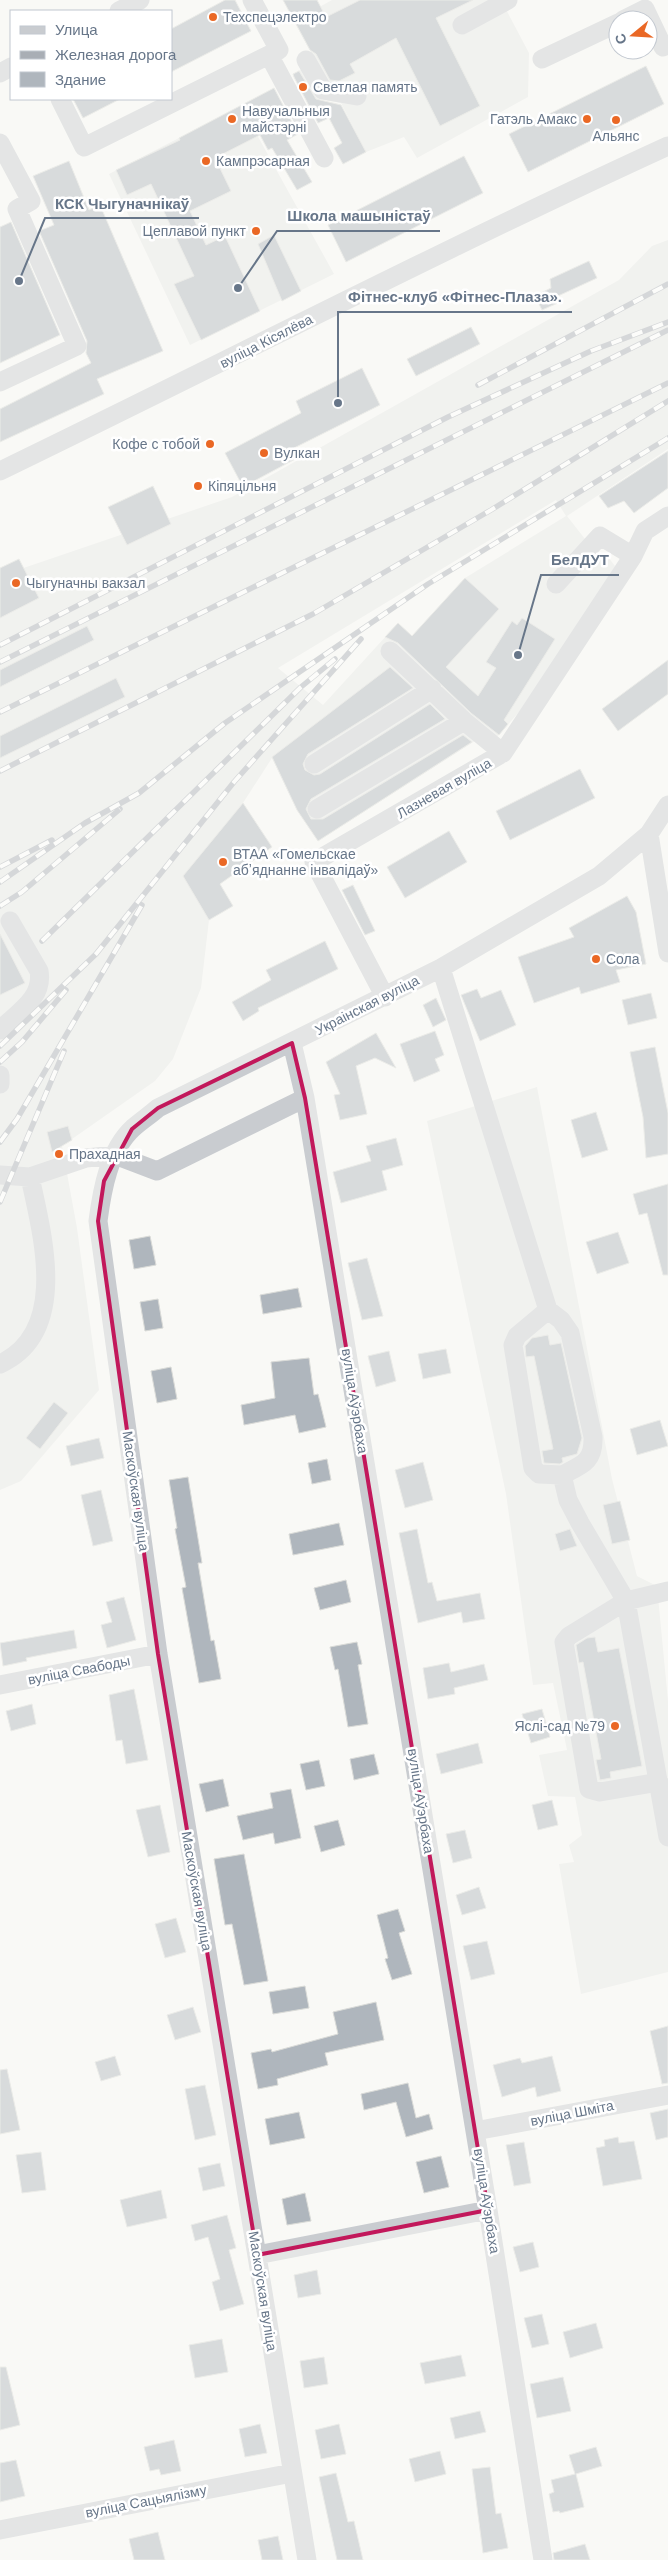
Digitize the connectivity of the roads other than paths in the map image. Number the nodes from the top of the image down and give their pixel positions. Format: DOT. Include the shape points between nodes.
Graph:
graph roads {
  1 [pos="140,0"];
  2 [pos="252,0"];
  3 [pos="508,0"];
  4 [pos="121,10"];
  5 [pos="462,25"];
  6 [pos="608,28"];
  7 [pos="658,34"];
  8 [pos="666,50"];
  9 [pos="269,55"];
  10 [pos="306,60"];
  11 [pos="542,60"];
  12 [pos="357,96"];
  13 [pos="60,100"];
  14 [pos="0,143"];
  15 [pos="668,146"];
  16 [pos="324,158"];
  17 [pos="0,382"];
  18 [pos="0,471"];
  19 [pos="668,516"];
  20 [pos="634,556"];
  21 [pos="556,584"];
  22 [pos="390,651"];
  23 [pos="432,689"];
  24 [pos="464,721"];
  25 [pos="503,753"];
  26 [pos="314,764"];
  27 [pos="668,805"];
  28 [pos="316,809"];
  29 [pos="649,834"];
  30 [pos="10,921"];
  31 [pos="668,953"];
  32 [pos="441,968"];
  33 [pos="385,997"];
  34 [pos="0,1030"];
  35 [pos="292,1043"];
  36 [pos="0,1075"];
  37 [pos="0,1084"];
  38 [pos="305,1098"];
  39 [pos="115,1155"];
  40 [pos="0,1175"];
  41 [pos="30,1177"];
  42 [pos="98,1221"];
  43 [pos="548,1310"];
  44 [pos="0,1364"];
  45 [pos="562,1475"];
  46 [pos="668,1591"];
  47 [pos="626,1601"];
  48 [pos="158,1654"];
  49 [pos="0,1685"];
  50 [pos="659,1782"];
  51 [pos="668,1836"];
  52 [pos="668,2095"];
  53 [pos="475,2131"];
  54 [pos="488,2210"];
  55 [pos="257,2255"];
  56 [pos="292,2473"];
  57 [pos="0,2530"];
  58 [pos="307,2560"];
  59 [pos="543,2560"];
  1 -- 4 [label="street"];
  2 -- 9 [label="street" via="279,50"];
  3 -- 5 [label="street"];
  6 -- 11 [label="street"];
  7 -- 8 [label="street"];
  9 -- 13 [label="street" via="84,147"];
  9 -- 16 [label="street"];
  10 -- 12 [label="street" via="323,90"];
  14 -- 17 [label="street" via="31,202 17,209 77,346"];
  15 -- 18 [label="street, вуліца Кісялёва" via="403,272"];
  19 -- 20 [label="street, Лазневая вуліца" via="645,531"];
  20 -- 21 [label="street" via="600,536"];
  20 -- 25 [label="street, Лазневая вуліца"];
  22 -- 23 [label="street"];
  23 -- 24 [label="street"];
  23 -- 26 [label="street"];
  24 -- 25 [label="street"];
  24 -- 28 [label="street"];
  25 -- 33 [label="street, Лазневая вуліца" via="314,862"];
  27 -- 29 [label="street, Украінская вуліца"];
  29 -- 31 [label="street"];
  29 -- 32 [label="street, Украінская вуліца" via="598,876"];
  30 -- 34 [label="street" via="39,972 40,980 35,996"];
  32 -- 33 [label="street, Украінская вуліца"];
  32 -- 43 [label="street"];
  33 -- 35 [label="street, Украінская вуліца"];
  35 -- 38 [label="street, вуліца Аўэрбаха"];
  35 -- 39 [label="street, Украінская вуліца" via="158,1108 132,1129"];
  36 -- 37 [label="street"];
  38 -- 39 [label="street" via="157,1171"];
  38 -- 53 [label="street, вуліца Аўэрбаха"];
  39 -- 41 [label="street" via="86,1158"];
  39 -- 42 [label="street, Украінская вуліца" via="104,1181"];
  40 -- 41 [label="street"];
  41 -- 44 [label="street" via="46,1260 46,1285 38,1324 28,1343"];
  42 -- 48 [label="street, Маскоўская вуліца"];
  43 -- 45 [label="street" via="570,1333 593,1437 591,1456 585,1463"];
  43 -- 45 [label="street" via="517,1336 513,1346 533,1468 539,1474"];
  45 -- 47 [label="street" via="568,1500"];
  46 -- 47 [label="street"];
  47 -- 50 [label="street"];
  47 -- 50 [label="street" via="564,1642 587,1786 594,1792 600,1792"];
  48 -- 49 [label="street, вуліца Свабоды"];
  48 -- 55 [label="street, Маскоўская вуліца"];
  50 -- 51 [label="street"];
  52 -- 53 [label="street, вуліца Шміта"];
  53 -- 54 [label="street, вуліца Аўэрбаха"];
  54 -- 55 [label="street"];
  54 -- 59 [label="street, вуліца Аўэрбаха"];
  55 -- 56 [label="street, Маскоўская вуліца"];
  56 -- 57 [label="street, вуліца Сацыялізму"];
  56 -- 58 [label="street, Маскоўская вуліца"];
}
